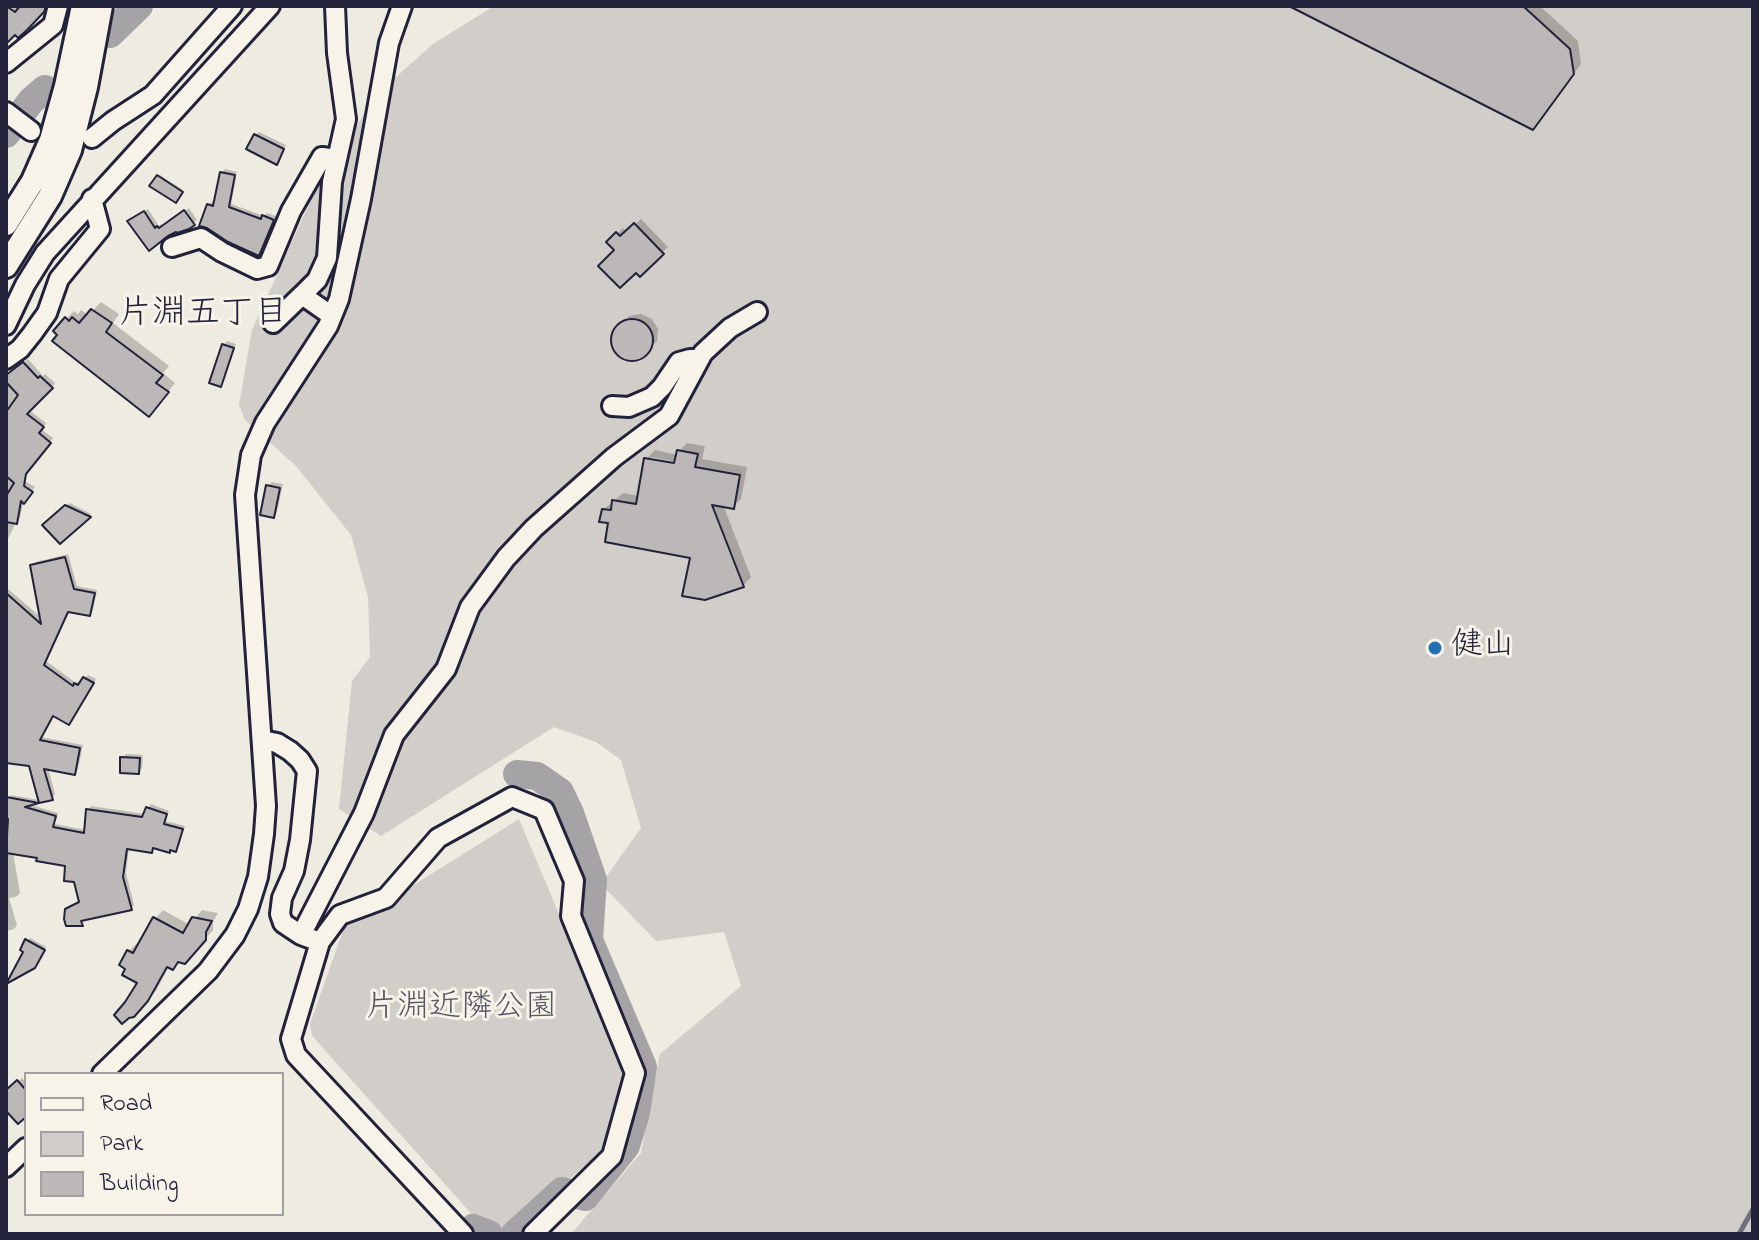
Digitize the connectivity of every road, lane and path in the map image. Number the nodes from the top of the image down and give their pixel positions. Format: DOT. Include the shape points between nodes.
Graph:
graph roads {
  1 [pos="58,6"];
  2 [pos="83,6"];
  3 [pos="101,6"];
  4 [pos="232,6"];
  5 [pos="270,6"];
  6 [pos="335,6"];
  7 [pos="402,6"];
  8 [pos="9,55"];
  9 [pos="6,112"];
  10 [pos="31,131"];
  11 [pos="92,138"];
  12 [pos="337,159"];
  13 [pos="92,199"];
  14 [pos="6,224"];
  15 [pos="172,247"];
  16 [pos="6,266"];
  17 [pos="302,295"];
  18 [pos="757,312"];
  19 [pos="332,316"];
  20 [pos="273,323"];
  21 [pos="6,325"];
  22 [pos="6,359"];
  23 [pos="699,359"];
  24 [pos="612,406"];
  25 [pos="262,740"];
  26 [pos="301,935"];
  27 [pos="320,942"];
  28 [pos="104,1072"];
  29 [pos="24,1150"];
  30 [pos="6,1167"];
  31 [pos="463,1234"];
  32 [pos="533,1234"];
  1 -- 8 [label="street" via="53,25"];
  2 -- 14 [label="main road" via="51,140"];
  3 -- 16 [label="main road" via="70,150 50,196"];
  4 -- 11 [label="street" via="153,95"];
  5 -- 13 [label="street"];
  6 -- 12 [label="street" via="346,119"];
  7 -- 19 [label="street" via="389,43 361,199"];
  9 -- 10 [label="street"];
  12 -- 15 [label="street" via="322,157 268,266 257,269 201,238"];
  12 -- 17 [label="street" via="327,258 317,280"];
  13 -- 21 [label="street" via="45,253"];
  13 -- 22 [label="street" via="100,229 59,279 47,313 32,334"];
  17 -- 19 [label="street"];
  17 -- 20 [label="street"];
  18 -- 23 [label="street" via="730,328"];
  19 -- 25 [label="street" via="265,423 251,455 245,495"];
  23 -- 24 [label="street" via="679,362 662,387 643,402"];
  23 -- 26 [label="street" via="669,416 534,528 470,607 446,669 394,735 364,813"];
  25 -- 26 [label="street" via="290,751 307,771 300,840 280,914 283,923"];
  25 -- 28 [label="street" via="264,834 248,909 208,971"];
  26 -- 27 [label="street"];
  27 -- 31 [label="street" via="291,1039 296,1055"];
  27 -- 32 [label="street" via="340,915 386,898 438,838 512,797 544,810 574,881 571,916 635,1073 612,1156"];
  29 -- 30 [label="street"];
}
